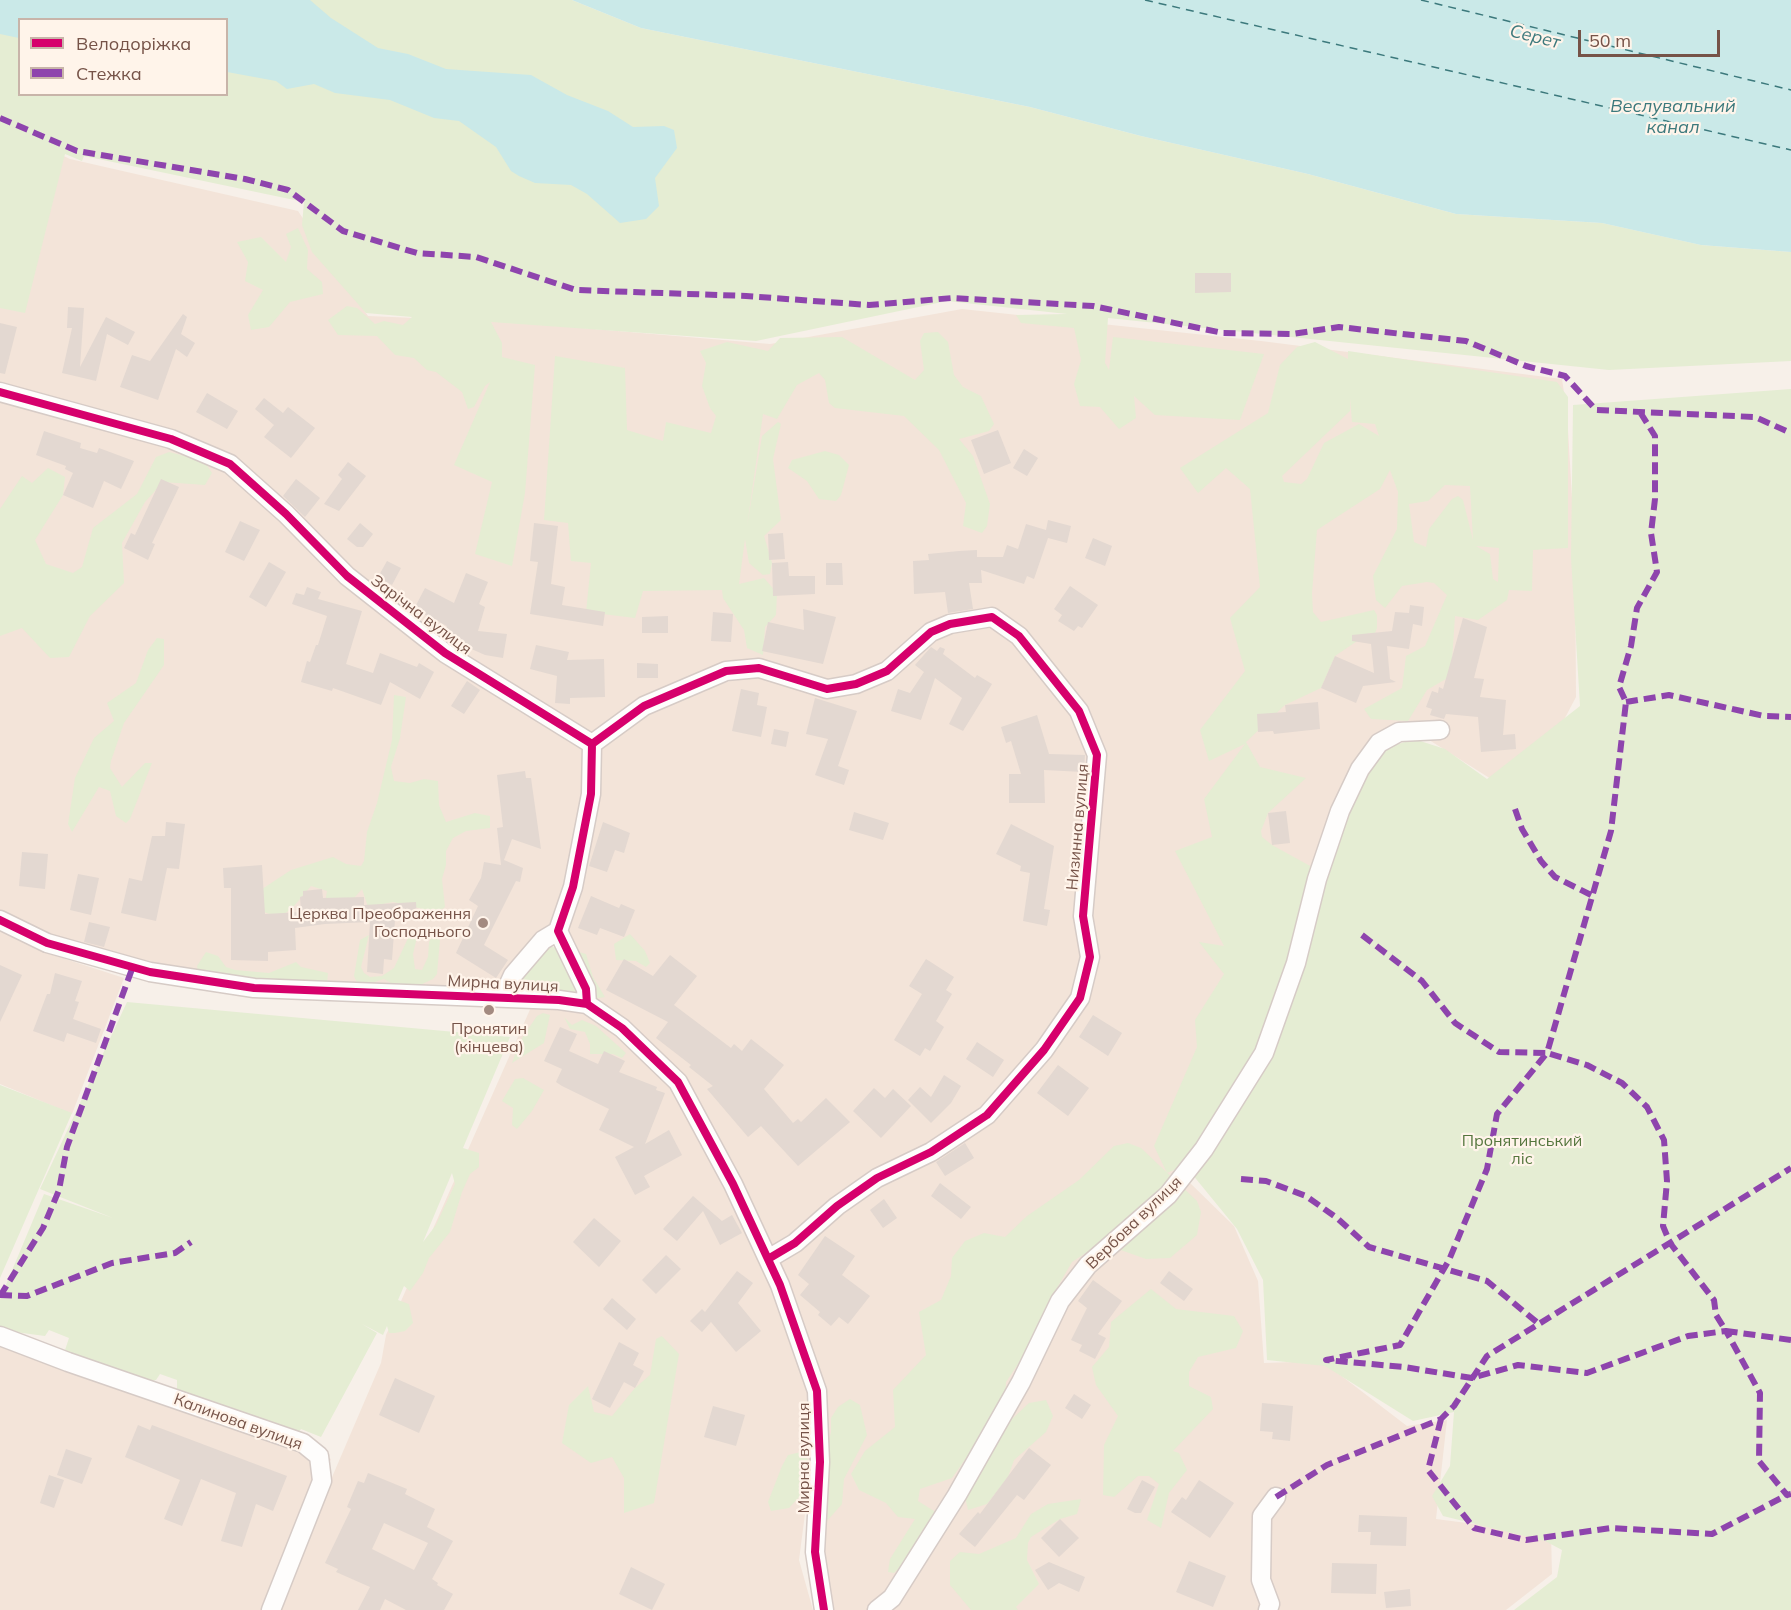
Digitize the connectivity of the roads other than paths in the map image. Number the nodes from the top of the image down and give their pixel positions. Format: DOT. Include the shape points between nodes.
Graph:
graph roads {
  1 [pos="0,392"];
  2 [pos="1440,730"];
  3 [pos="592,744"];
  4 [pos="0,920"];
  5 [pos="558,930"];
  6 [pos="503,997"];
  7 [pos="587,1004"];
  8 [pos="768,1259"];
  9 [pos="0,1336"];
  10 [pos="1276,1497"];
  11 [pos="270,1610"];
  12 [pos="824,1610"];
  13 [pos="877,1610"];
  14 [pos="1268,1610"];
  1 -- 3 [label="street, Зарічна вулиця" via="171,439 230,464 347,576 446,653"];
  2 -- 13 [label="street, Вербова вулиця" via="1399,732 1379,743 1360,769 1336,822 1296,963 1264,1053 1204,1149 1168,1195 1088,1265 1060,1301 1021,1382 957,1495 892,1598"];
  3 -- 5 [label="street" via="591,794 573,887"];
  3 -- 8 [label="street, Низинна вулиця" via="644,706 726,671 759,668 826,689 856,684 887,671 931,632 950,624 992,617 1019,636 1079,711 1097,755 1083,916 1089,957 1080,998 1044,1050 987,1114 931,1152 877,1178 795,1243"];
  4 -- 6 [label="street, Мирна вулиця" via="47,943 132,969 254,988"];
  5 -- 6 [label="street" via="543,940 513,975"];
  5 -- 7 [label="street" via="585,989"];
  6 -- 7 [label="street, Мирна вулиця"];
  7 -- 8 [label="street, Мирна вулиця" via="622,1028 678,1082"];
  8 -- 12 [label="street, Мирна вулиця" via="817,1391 820,1462 815,1552"];
  9 -- 11 [label="street, Калинова вулиця" via="303,1443 319,1456 322,1480"];
  10 -- 14 [label="street" via="1262,1516 1261,1580 1270,1604"];
}
